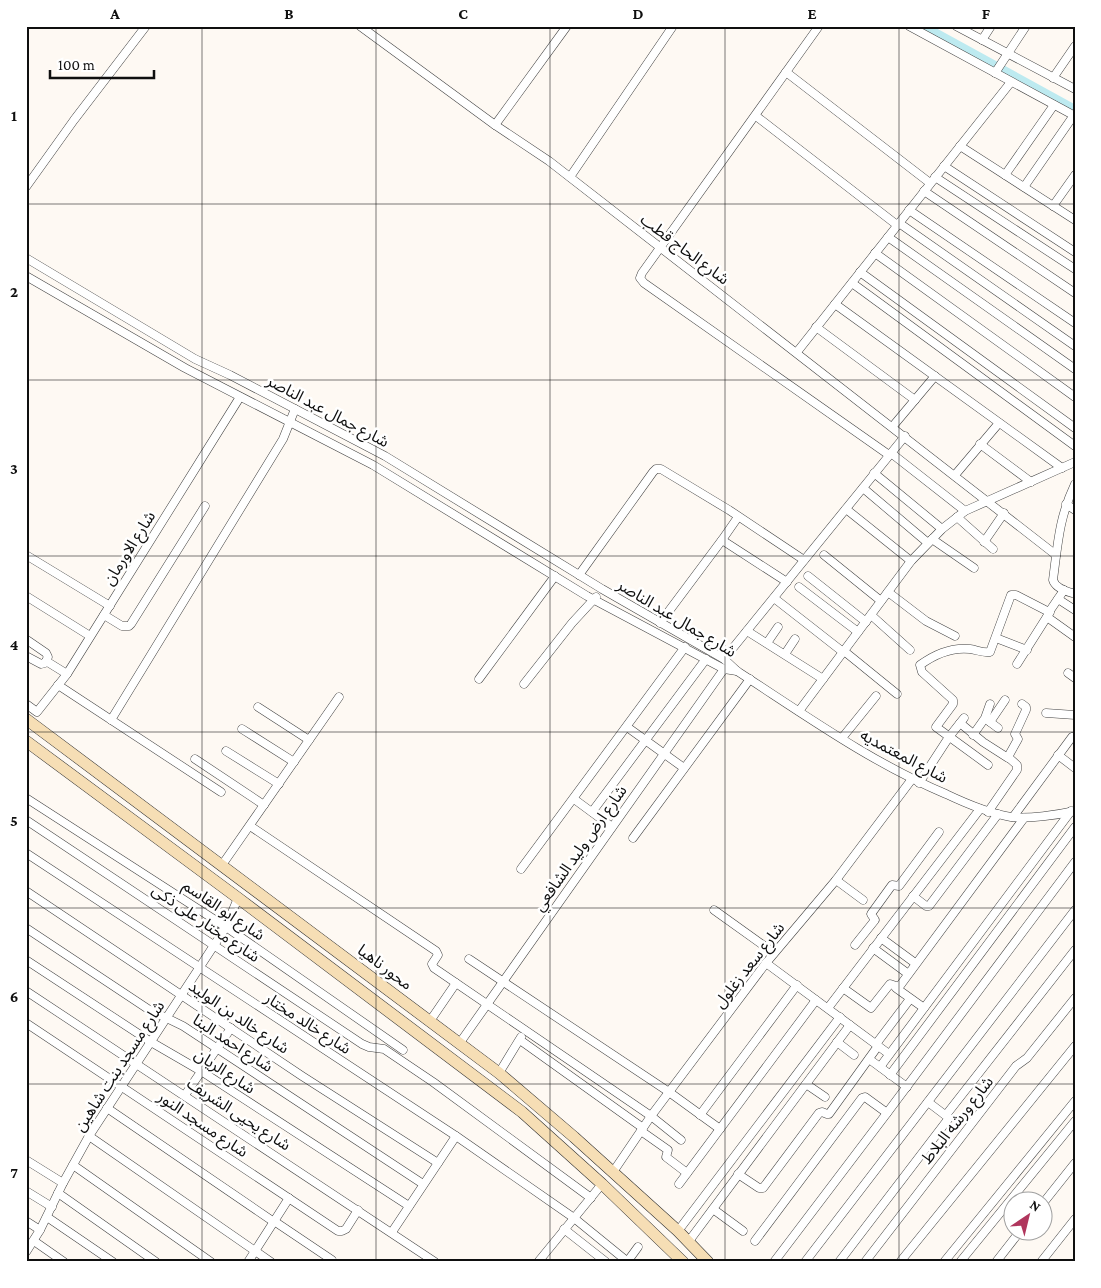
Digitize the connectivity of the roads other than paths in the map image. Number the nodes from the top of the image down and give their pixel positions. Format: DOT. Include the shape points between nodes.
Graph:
graph roads {
  1 [pos="146,26"];
  2 [pos="360,26"];
  3 [pos="567,26"];
  4 [pos="673,26"];
  5 [pos="819,26"];
  6 [pos="909,26"];
  7 [pos="956,26"];
  8 [pos="991,26"];
  9 [pos="1026,26"];
  10 [pos="982,40"];
  11 [pos="1075,46"];
  12 [pos="1008,54"];
  13 [pos="786,72"];
  14 [pos="995,73"];
  15 [pos="1053,78"];
  16 [pos="1011,82"];
  17 [pos="1075,89"];
  18 [pos="1054,105"];
  19 [pos="1074,115"];
  20 [pos="756,116"];
  21 [pos="496,125"];
  22 [pos="960,146"];
  23 [pos="944,166"];
  24 [pos="1005,175"];
  25 [pos="1075,175"];
  26 [pos="570,177"];
  27 [pos="933,180"];
  28 [pos="26,187"];
  29 [pos="1024,187"];
  30 [pos="924,191"];
  31 [pos="1053,206"];
  32 [pos="1075,209"];
  33 [pos="909,210"];
  34 [pos="1072,219"];
  35 [pos="898,224"];
  36 [pos="888,236"];
  37 [pos="660,247"];
  38 [pos="1075,252"];
  39 [pos="875,253"];
  40 [pos="26,258"];
  41 [pos="1075,269"];
  42 [pos="860,272"];
  43 [pos="26,276"];
  44 [pos="852,282"];
  45 [pos="1075,293"];
  46 [pos="835,304"];
  47 [pos="1075,323"];
  48 [pos="816,327"];
  49 [pos="1075,346"];
  50 [pos="797,352"];
  51 [pos="1075,368"];
  52 [pos="935,376"];
  53 [pos="240,396"];
  54 [pos="1075,396"];
  55 [pos="915,400"];
  56 [pos="295,409"];
  57 [pos="290,421"];
  58 [pos="999,422"];
  59 [pos="893,426"];
  60 [pos="1075,428"];
  61 [pos="905,436"];
  62 [pos="980,444"];
  63 [pos="1075,446"];
  64 [pos="890,454"];
  65 [pos="1075,462"];
  66 [pos="1062,468"];
  67 [pos="874,473"];
  68 [pos="955,475"];
  69 [pos="1031,482"];
  70 [pos="1075,484"];
  71 [pos="863,488"];
  72 [pos="988,501"];
  73 [pos="1066,504"];
  74 [pos="205,506"];
  75 [pos="846,509"];
  76 [pos="1075,510"];
  77 [pos="965,511"];
  78 [pos="1004,513"];
  79 [pos="738,517"];
  80 [pos="957,517"];
  81 [pos="942,529"];
  82 [pos="722,540"];
  83 [pos="930,541"];
  84 [pos="984,542"];
  85 [pos="992,549"];
  86 [pos="1056,554"];
  87 [pos="26,555"];
  88 [pos="824,555"];
  89 [pos="804,560"];
  90 [pos="911,562"];
  91 [pos="974,568"];
  92 [pos="578,575"];
  93 [pos="555,576"];
  94 [pos="808,576"];
  95 [pos="787,582"];
  96 [pos="799,587"];
  97 [pos="602,589"];
  98 [pos="1064,590"];
  99 [pos="888,592"];
  100 [pos="1075,592"];
  101 [pos="26,596"];
  102 [pos="774,598"];
  103 [pos="594,599"];
  104 [pos="1058,600"];
  105 [pos="881,601"];
  106 [pos="110,606"];
  107 [pos="1075,610"];
  108 [pos="1048,614"];
  109 [pos="104,615"];
  110 [pos="868,619"];
  111 [pos="660,623"];
  112 [pos="778,626"];
  113 [pos="748,631"];
  114 [pos="858,632"];
  115 [pos="90,636"];
  116 [pos="954,636"];
  117 [pos="1075,637"];
  118 [pos="996,638"];
  119 [pos="795,639"];
  120 [pos="27,640"];
  121 [pos="767,643"];
  122 [pos="685,647"];
  123 [pos="910,650"];
  124 [pos="1027,650"];
  125 [pos="844,651"];
  126 [pos="785,654"];
  127 [pos="26,656"];
  128 [pos="706,659"];
  129 [pos="724,659"];
  130 [pos="46,661"];
  131 [pos="1017,664"];
  132 [pos="724,669"];
  133 [pos="738,671"];
  134 [pos="67,674"];
  135 [pos="479,679"];
  136 [pos="750,679"];
  137 [pos="823,679"];
  138 [pos="524,684"];
  139 [pos="58,685"];
  140 [pos="898,694"];
  141 [pos="876,696"];
  142 [pos="339,697"];
  143 [pos="1005,700"];
  144 [pos="26,704"];
  145 [pos="990,704"];
  146 [pos="1022,704"];
  147 [pos="258,707"];
  148 [pos="799,711"];
  149 [pos="1046,713"];
  150 [pos="1075,715"];
  151 [pos="26,719"];
  152 [pos="111,720"];
  153 [pos="987,720"];
  154 [pos="627,727"];
  155 [pos="998,728"];
  156 [pos="242,729"];
  157 [pos="973,735"];
  158 [pos="1075,736"];
  159 [pos="949,737"];
  160 [pos="842,738"];
  161 [pos="309,740"];
  162 [pos="646,740"];
  163 [pos="26,741"];
  164 [pos="63,747"];
  165 [pos="226,751"];
  166 [pos="664,754"];
  167 [pos="1058,755"];
  168 [pos="1008,758"];
  169 [pos="195,759"];
  170 [pos="52,761"];
  171 [pos="294,762"];
  172 [pos="988,765"];
  173 [pos="684,768"];
  174 [pos="1075,768"];
  175 [pos="915,781"];
  176 [pos="279,784"];
  177 [pos="221,792"];
  178 [pos="26,798"];
  179 [pos="574,800"];
  180 [pos="264,805"];
  181 [pos="980,809"];
  182 [pos="1073,811"];
  183 [pos="592,812"];
  184 [pos="988,812"];
  185 [pos="998,814"];
  186 [pos="1013,817"];
  187 [pos="1024,818"];
  188 [pos="26,820"];
  189 [pos="250,826"];
  190 [pos="612,827"];
  191 [pos="1075,827"];
  192 [pos="939,832"];
  193 [pos="634,838"];
  194 [pos="26,853"];
  195 [pos="1075,862"];
  196 [pos="222,865"];
  197 [pos="521,869"];
  198 [pos="836,880"];
  199 [pos="26,891"];
  200 [pos="913,896"];
  201 [pos="238,898"];
  202 [pos="863,900"];
  203 [pos="714,910"];
  204 [pos="1075,910"];
  205 [pos="26,928"];
  206 [pos="226,928"];
  207 [pos="861,937"];
  208 [pos="881,938"];
  209 [pos="213,944"];
  210 [pos="855,945"];
  211 [pos="874,948"];
  212 [pos="1075,950"];
  213 [pos="774,953"];
  214 [pos="469,959"];
  215 [pos="26,960"];
  216 [pos="915,963"];
  217 [pos="766,964"];
  218 [pos="198,968"];
  219 [pos="907,973"];
  220 [pos="503,982"];
  221 [pos="456,983"];
  222 [pos="797,985"];
  223 [pos="843,988"];
  224 [pos="896,988"];
  225 [pos="26,991"];
  226 [pos="181,995"];
  227 [pos="1075,998"];
  228 [pos="910,999"];
  229 [pos="816,1000"];
  230 [pos="487,1004"];
  231 [pos="828,1008"];
  232 [pos="924,1008"];
  233 [pos="840,1017"];
  234 [pos="166,1018"];
  235 [pos="430,1021"];
  236 [pos="26,1023"];
  237 [pos="850,1025"];
  238 [pos="231,1028"];
  239 [pos="526,1031"];
  240 [pos="520,1040"];
  241 [pos="151,1042"];
  242 [pos="837,1042"];
  243 [pos="459,1044"];
  244 [pos="877,1045"];
  245 [pos="1075,1046"];
  246 [pos="217,1048"];
  247 [pos="403,1050"];
  248 [pos="889,1054"];
  249 [pos="854,1055"];
  250 [pos="869,1059"];
  251 [pos="137,1063"];
  252 [pos="880,1067"];
  253 [pos="201,1071"];
  254 [pos="499,1074"];
  255 [pos="438,1075"];
  256 [pos="890,1075"];
  257 [pos="433,1082"];
  258 [pos="806,1084"];
  259 [pos="122,1087"];
  260 [pos="907,1087"];
  261 [pos="669,1092"];
  262 [pos="186,1095"];
  263 [pos="825,1097"];
  264 [pos="1075,1101"];
  265 [pos="928,1102"];
  266 [pos="107,1108"];
  267 [pos="887,1113"];
  268 [pos="700,1115"];
  269 [pos="651,1116"];
  270 [pos="948,1117"];
  271 [pos="1075,1121"];
  272 [pos="642,1129"];
  273 [pos="720,1129"];
  274 [pos="89,1136"];
  275 [pos="456,1136"];
  276 [pos="681,1140"];
  277 [pos="26,1160"];
  278 [pos="438,1163"];
  279 [pos="1075,1163"];
  280 [pos="73,1165"];
  281 [pos="613,1172"];
  282 [pos="688,1173"];
  283 [pos="738,1174"];
  284 [pos="63,1183"];
  285 [pos="424,1184"];
  286 [pos="602,1184"];
  287 [pos="679,1184"];
  288 [pos="1054,1190"];
  289 [pos="26,1191"];
  290 [pos="58,1193"];
  291 [pos="289,1198"];
  292 [pos="591,1198"];
  293 [pos="409,1206"];
  294 [pos="52,1207"];
  295 [pos="712,1209"];
  296 [pos="358,1210"];
  297 [pos="47,1216"];
  298 [pos="574,1218"];
  299 [pos="1075,1219"];
  300 [pos="26,1221"];
  301 [pos="274,1221"];
  302 [pos="564,1229"];
  303 [pos="40,1230"];
  304 [pos="678,1231"];
  305 [pos="743,1231"];
  306 [pos="392,1232"];
  307 [pos="34,1240"];
  308 [pos="1013,1240"];
  309 [pos="688,1241"];
  310 [pos="755,1241"];
  311 [pos="638,1247"];
  312 [pos="27,1250"];
  313 [pos="255,1250"];
  314 [pos="332,1260"];
  315 [pos="778,1260"];
  316 [pos="64,1262"];
  317 [pos="113,1262"];
  318 [pos="156,1262"];
  319 [pos="211,1262"];
  320 [pos="248,1262"];
  321 [pos="271,1262"];
  322 [pos="435,1262"];
  323 [pos="538,1262"];
  324 [pos="606,1262"];
  325 [pos="627,1262"];
  326 [pos="683,1262"];
  327 [pos="708,1262"];
  328 [pos="805,1262"];
  329 [pos="839,1262"];
  330 [pos="865,1262"];
  331 [pos="900,1262"];
  332 [pos="944,1262"];
  333 [pos="960,1262"];
  334 [pos="996,1262"];
  335 [pos="1041,1262"];
  1 -- 28 [label="street"];
  2 -- 21 [label="street, شارع الحاج قطب"];
  3 -- 21 [label="street"];
  4 -- 26 [label="street"];
  5 -- 13 [label="street"];
  6 -- 14 [label="street"];
  7 -- 10 [label="street"];
  8 -- 10 [label="street"];
  9 -- 12 [label="street"];
  10 -- 12 [label="street"];
  11 -- 15 [label="street"];
  12 -- 14 [label="street"];
  12 -- 15 [label="street"];
  13 -- 20 [label="street"];
  13 -- 27 [label="street"];
  14 -- 16 [label="street"];
  15 -- 17 [label="street"];
  16 -- 18 [label="street"];
  16 -- 22 [label="street"];
  18 -- 19 [label="street"];
  18 -- 24 [label="street"];
  19 -- 29 [label="street"];
  20 -- 35 [label="street"];
  20 -- 37 [label="street"];
  21 -- 26 [label="street, شارع الحاج قطب"];
  22 -- 23 [label="street"];
  22 -- 24 [label="street"];
  23 -- 27 [label="street"];
  23 -- 38 [label="street"];
  24 -- 29 [label="street"];
  25 -- 31 [label="street"];
  26 -- 37 [label="street, شارع الحاج قطب"];
  27 -- 30 [label="street"];
  27 -- 41 [label="street"];
  29 -- 31 [label="street"];
  30 -- 33 [label="street"];
  30 -- 45 [label="street"];
  31 -- 34 [label="street"];
  32 -- 34 [label="street"];
  33 -- 35 [label="street"];
  33 -- 47 [label="street"];
  35 -- 36 [label="street"];
  35 -- 49 [label="street"];
  36 -- 39 [label="street"];
  36 -- 51 [label="street"];
  37 -- 50 [label="street, شارع الحاج قطب"];
  37 -- 64 [label="street" via="642,273 640,278 644,283"];
  39 -- 42 [label="street"];
  39 -- 54 [label="street"];
  40 -- 56 [label="street, شارع جمال عبد الناصر" via="195,359"];
  42 -- 44 [label="street"];
  42 -- 60 [label="street"];
  43 -- 53 [label="street, شارع جمال عبد الناصر"];
  44 -- 46 [label="street"];
  44 -- 63 [label="street"];
  46 -- 48 [label="street"];
  46 -- 52 [label="street"];
  48 -- 50 [label="street"];
  48 -- 55 [label="street"];
  50 -- 59 [label="street, شارع الحاج قطب"];
  52 -- 55 [label="street"];
  52 -- 58 [label="street"];
  53 -- 57 [label="street, شارع جمال عبد الناصر"];
  53 -- 106 [label="street, شارع الاورمان"];
  55 -- 59 [label="street"];
  56 -- 57 [label="street"];
  56 -- 92 [label="street, شارع جمال عبد الناصر" via="385,456"];
  57 -- 93 [label="street, شارع جمال عبد الناصر" via="373,464"];
  57 -- 152 [label="street" via="283,439"];
  58 -- 62 [label="street"];
  58 -- 66 [label="street"];
  59 -- 61 [label="street, شارع الحاج قطب"];
  61 -- 64 [label="street"];
  61 -- 68 [label="street, شارع الحاج قطب"];
  62 -- 68 [label="street"];
  62 -- 69 [label="street"];
  64 -- 67 [label="street"];
  64 -- 77 [label="street"];
  65 -- 66 [label="street"];
  66 -- 69 [label="street"];
  67 -- 71 [label="street"];
  67 -- 81 [label="street"];
  68 -- 72 [label="street, شارع الحاج قطب"];
  69 -- 72 [label="street"];
  70 -- 73 [label="street"];
  71 -- 75 [label="street"];
  71 -- 83 [label="street"];
  72 -- 77 [label="street"];
  72 -- 78 [label="street, شارع الحاج قطب"];
  73 -- 76 [label="street"];
  73 -- 86 [label="street"];
  74 -- 109 [label="street" via="131,624 122,626"];
  75 -- 89 [label="street"];
  75 -- 90 [label="street"];
  77 -- 80 [label="street"];
  78 -- 84 [label="street"];
  78 -- 86 [label="street, شارع الحاج قطب"];
  79 -- 82 [label="street"];
  79 -- 89 [label="street"];
  79 -- 92 [label="street" via="658,468"];
  80 -- 81 [label="street"];
  80 -- 84 [label="street"];
  81 -- 83 [label="street"];
  82 -- 95 [label="street"];
  82 -- 111 [label="street"];
  83 -- 90 [label="street"];
  83 -- 91 [label="street"];
  84 -- 85 [label="street"];
  86 -- 98 [label="street" via="1053,581"];
  87 -- 106 [label="street"];
  88 -- 105 [label="street"];
  89 -- 95 [label="street"];
  90 -- 99 [label="street"];
  92 -- 97 [label="street, شارع جمال عبد الناصر"];
  93 -- 103 [label="street, شارع جمال عبد الناصر"];
  93 -- 135 [label="street"];
  94 -- 110 [label="street"];
  95 -- 102 [label="street"];
  96 -- 114 [label="street"];
  97 -- 103 [label="street"];
  97 -- 111 [label="street, شارع جمال عبد الناصر"];
  98 -- 100 [label="street"];
  98 -- 104 [label="street"];
  99 -- 105 [label="street"];
  99 -- 116 [label="street" via="926,621"];
  101 -- 115 [label="street"];
  102 -- 113 [label="street"];
  102 -- 125 [label="street"];
  103 -- 122 [label="street, شارع جمال عبد الناصر"];
  103 -- 138 [label="street"];
  104 -- 107 [label="street"];
  104 -- 108 [label="street"];
  105 -- 110 [label="street"];
  106 -- 109 [label="street, شارع الاورمان"];
  108 -- 117 [label="street"];
  108 -- 118 [label="street" via="1013,594"];
  108 -- 124 [label="street"];
  109 -- 115 [label="street, شارع الاورمان"];
  110 -- 114 [label="street"];
  110 -- 123 [label="street"];
  111 -- 129 [label="street, شارع جمال عبد الناصر"];
  112 -- 121 [label="street"];
  113 -- 121 [label="street"];
  113 -- 129 [label="street"];
  114 -- 125 [label="street"];
  115 -- 134 [label="street, شارع الاورمان"];
  118 -- 124 [label="street"];
  118 -- 159 [label="street" via="989,653 951,650 920,665 922,672 953,700 936,726"];
  119 -- 126 [label="street"];
  120 -- 130 [label="street" via="46,652"];
  121 -- 126 [label="street"];
  122 -- 128 [label="street, شارع جمال عبد الناصر"];
  122 -- 154 [label="street"];
  124 -- 131 [label="street"];
  125 -- 137 [label="street"];
  125 -- 140 [label="street"];
  126 -- 137 [label="street"];
  127 -- 130 [label="street" via="39,664"];
  128 -- 132 [label="street, شارع جمال عبد الناصر"];
  128 -- 162 [label="street"];
  129 -- 133 [label="street, شارع جمال عبد الناصر"];
  130 -- 134 [label="street"];
  132 -- 133 [label="street, شارع جمال عبد الناصر"];
  132 -- 166 [label="street, شارع ارض وليد الشافعي"];
  133 -- 136 [label="street, شارع المعتمديه"];
  134 -- 139 [label="street, شارع الاورمان"];
  136 -- 148 [label="street, شارع المعتمديه"];
  136 -- 173 [label="street"];
  137 -- 148 [label="street"];
  139 -- 144 [label="street, شارع الاورمان" via="37,712"];
  139 -- 152 [label="street"];
  141 -- 160 [label="street"];
  142 -- 161 [label="street"];
  143 -- 153 [label="street"];
  145 -- 153 [label="street"];
  146 -- 168 [label="street" via="1026,710 1015,734 1018,739"];
  147 -- 161 [label="street"];
  148 -- 160 [label="street, شارع المعتمديه"];
  149 -- 150 [label="street"];
  151 -- 164 [label="main road, محور ناهيا"];
  152 -- 177 [label="street"];
  153 -- 155 [label="street"];
  153 -- 157 [label="street"];
  154 -- 162 [label="street"];
  154 -- 179 [label="street"];
  156 -- 171 [label="street"];
  157 -- 159 [label="street, شارع سعد زغلول" via="962,721"];
  157 -- 168 [label="street"];
  158 -- 167 [label="street"];
  159 -- 172 [label="street"];
  159 -- 175 [label="street, شارع سعد زغلول"];
  160 -- 175 [label="street, شارع المعتمديه"];
  161 -- 171 [label="street"];
  162 -- 166 [label="street"];
  162 -- 183 [label="street"];
  163 -- 170 [label="main road, محور ناهيا"];
  164 -- 170 [label="main road"];
  164 -- 196 [label="main road, محور ناهيا"];
  165 -- 176 [label="street"];
  166 -- 173 [label="street"];
  166 -- 190 [label="street, شارع ارض وليد الشافعي"];
  167 -- 174 [label="street"];
  167 -- 186 [label="street"];
  168 -- 184 [label="street" via="1017,765 1017,770"];
  169 -- 180 [label="street"];
  170 -- 201 [label="main road, محور ناهيا"];
  171 -- 176 [label="street"];
  173 -- 193 [label="street"];
  175 -- 181 [label="street, شارع المعتمديه"];
  175 -- 198 [label="street, شارع سعد زغلول"];
  176 -- 180 [label="street"];
  178 -- 206 [label="street, شارع ابو القاسم"];
  179 -- 183 [label="street"];
  179 -- 197 [label="street"];
  180 -- 189 [label="street"];
  181 -- 184 [label="street, شارع المعتمديه"];
  181 -- 200 [label="street"];
  182 -- 187 [label="street, شارع المعتمديه"];
  182 -- 232 [label="street"];
  183 -- 190 [label="street"];
  184 -- 185 [label="street, شارع المعتمديه"];
  185 -- 186 [label="street, شارع المعتمديه"];
  185 -- 200 [label="street" via="929,906"];
  186 -- 187 [label="street, شارع المعتمديه"];
  187 -- 216 [label="street"];
  188 -- 209 [label="street, شارع مختار على ذكى"];
  189 -- 196 [label="street"];
  189 -- 221 [label="street" via="436,951 438,955 433,967"];
  190 -- 220 [label="street, شارع ارض وليد الشافعي"];
  191 -- 256 [label="street"];
  192 -- 207 [label="street" via="899,886 892,885 871,914 875,920"];
  194 -- 218 [label="street, شارع خالد مختار"];
  195 -- 260 [label="street"];
  196 -- 235 [label="main road, محور ناهيا"];
  198 -- 202 [label="street"];
  198 -- 213 [label="street, شارع سعد زغلول"];
  199 -- 226 [label="street, شارع خالد بن الوليد"];
  200 -- 208 [label="street"];
  201 -- 206 [label="street, شارع مسجد بنت شاهين"];
  201 -- 286 [label="main road, محور ناهيا" via="522,1112"];
  203 -- 213 [label="street"];
  204 -- 265 [label="street"];
  205 -- 234 [label="street, شارع احمد البنا"];
  206 -- 209 [label="street, شارع مسجد بنت شاهين"];
  206 -- 247 [label="street, شارع ابو القاسم"];
  207 -- 210 [label="street"];
  207 -- 211 [label="street"];
  208 -- 211 [label="street"];
  208 -- 216 [label="street"];
  209 -- 218 [label="street, شارع مسجد بنت شاهين"];
  209 -- 257 [label="street, شارع مختار على ذكى" via="362,1044 384,1049"];
  211 -- 219 [label="street"];
  211 -- 223 [label="street"];
  212 -- 270 [label="street"];
  213 -- 217 [label="street, شارع سعد زغلول"];
  214 -- 220 [label="street"];
  215 -- 241 [label="street, شارع الريان"];
  216 -- 219 [label="street"];
  217 -- 222 [label="street"];
  217 -- 261 [label="street, شارع سعد زغلول"];
  218 -- 226 [label="street, شارع مسجد بنت شاهين"];
  218 -- 275 [label="street, شارع خالد مختار"];
  219 -- 224 [label="street"];
  220 -- 230 [label="street, شارع ارض وليد الشافعي"];
  220 -- 261 [label="street"];
  221 -- 230 [label="street"];
  221 -- 235 [label="street"];
  222 -- 229 [label="street"];
  222 -- 268 [label="street"];
  223 -- 224 [label="street" via="871,1008 890,984"];
  223 -- 231 [label="street"];
  224 -- 228 [label="street"];
  225 -- 251 [label="street, شارع يحيى الشريف"];
  226 -- 234 [label="street, شارع مسجد بنت شاهين"];
  226 -- 238 [label="street, شارع خالد بن الوليد"];
  227 -- 330 [label="street, شارع ورشه البلاط" via="1027,1058 1016,1066"];
  228 -- 232 [label="street"];
  228 -- 244 [label="street"];
  229 -- 231 [label="street"];
  229 -- 273 [label="street"];
  230 -- 239 [label="street"];
  230 -- 243 [label="street, شارع ارض وليد الشافعي"];
  231 -- 233 [label="street"];
  232 -- 248 [label="street"];
  233 -- 237 [label="street"];
  233 -- 304 [label="street"];
  234 -- 241 [label="street, شارع مسجد بنت شاهين"];
  234 -- 246 [label="street, شارع احمد البنا"];
  235 -- 243 [label="main road, محور ناهيا"];
  236 -- 259 [label="street, شارع مسجد النور"];
  237 -- 242 [label="street"];
  237 -- 244 [label="street"];
  238 -- 246 [label="street"];
  238 -- 278 [label="street, شارع خالد بن الوليد"];
  239 -- 240 [label="street"];
  239 -- 269 [label="street"];
  240 -- 254 [label="street"];
  240 -- 272 [label="street"];
  241 -- 251 [label="street, شارع مسجد بنت شاهين"];
  241 -- 253 [label="street, شارع الريان"];
  242 -- 249 [label="street"];
  242 -- 258 [label="street"];
  243 -- 254 [label="main road, محور ناهيا"];
  244 -- 248 [label="street"];
  244 -- 250 [label="street"];
  245 -- 331 [label="street"];
  246 -- 253 [label="street"];
  246 -- 285 [label="street, شارع احمد البنا"];
  248 -- 252 [label="street"];
  250 -- 252 [label="street"];
  250 -- 283 [label="street" via="829,1114 819,1113 764,1188"];
  251 -- 259 [label="street, شارع مسجد بنت شاهين"];
  251 -- 262 [label="street, شارع يحيى الشريف"];
  252 -- 256 [label="street"];
  253 -- 262 [label="street"];
  253 -- 293 [label="street, شارع الريان"];
  254 -- 281 [label="main road, محور ناهيا"];
  255 -- 257 [label="street"];
  256 -- 260 [label="street"];
  257 -- 292 [label="street"];
  258 -- 263 [label="street"];
  258 -- 283 [label="street"];
  259 -- 266 [label="street, شارع مسجد بنت شاهين"];
  259 -- 291 [label="street, شارع مسجد النور"];
  260 -- 267 [label="street"];
  261 -- 268 [label="street"];
  261 -- 269 [label="street, شارع سعد زغلول"];
  262 -- 296 [label="street, شارع يحيى الشريف"];
  264 -- 332 [label="street"];
  265 -- 270 [label="street"];
  265 -- 328 [label="street"];
  266 -- 274 [label="street, شارع مسجد بنت شاهين"];
  266 -- 301 [label="street"];
  267 -- 310 [label="street" via="866,1097 862,1098"];
  267 -- 315 [label="street"];
  268 -- 273 [label="street"];
  269 -- 272 [label="street, شارع سعد زغلول"];
  269 -- 276 [label="street"];
  270 -- 329 [label="street"];
  271 -- 333 [label="street"];
  272 -- 281 [label="street, شارع سعد زغلول"];
  272 -- 282 [label="street" via="668,1150 666,1157"];
  273 -- 282 [label="street"];
  274 -- 280 [label="street, شارع مسجد بنت شاهين"];
  274 -- 313 [label="street"];
  275 -- 278 [label="street"];
  275 -- 298 [label="street, شارع خالد مختار"];
  277 -- 284 [label="street"];
  278 -- 285 [label="street"];
  279 -- 288 [label="street"];
  280 -- 284 [label="street, شارع مسجد بنت شاهين"];
  280 -- 319 [label="street"];
  281 -- 286 [label="main road"];
  281 -- 304 [label="main road, محور ناهيا"];
  282 -- 287 [label="street"];
  283 -- 295 [label="street"];
  284 -- 290 [label="street, شارع مسجد بنت شاهين"];
  285 -- 293 [label="street"];
  286 -- 292 [label="street"];
  286 -- 326 [label="main road, محور ناهيا"];
  289 -- 294 [label="street"];
  290 -- 294 [label="street, شارع مسجد بنت شاهين"];
  290 -- 318 [label="street"];
  291 -- 296 [label="street, شارع مسجد النور" via="340,1232 346,1229"];
  291 -- 301 [label="street"];
  292 -- 298 [label="street"];
  293 -- 306 [label="street"];
  294 -- 297 [label="street, شارع مسجد بنت شاهين"];
  295 -- 305 [label="street"];
  295 -- 309 [label="street"];
  296 -- 306 [label="street, شارع يحيى الشريف"];
  297 -- 303 [label="street, شارع مسجد بنت شاهين"];
  297 -- 317 [label="street"];
  298 -- 302 [label="street"];
  298 -- 325 [label="street, شارع خالد مختار"];
  299 -- 335 [label="street"];
  300 -- 303 [label="street"];
  301 -- 313 [label="street"];
  301 -- 314 [label="street"];
  302 -- 323 [label="street"];
  302 -- 324 [label="street"];
  303 -- 307 [label="street, شارع مسجد بنت شاهين"];
  304 -- 309 [label="main road, محور ناهيا"];
  306 -- 322 [label="street, شارع يحيى الشريف"];
  307 -- 312 [label="street, شارع مسجد بنت شاهين"];
  307 -- 316 [label="street"];
  308 -- 334 [label="street"];
  309 -- 327 [label="main road, محور ناهيا"];
  311 -- 325 [label="street"];
  313 -- 320 [label="street"];
  313 -- 321 [label="street"];
}
